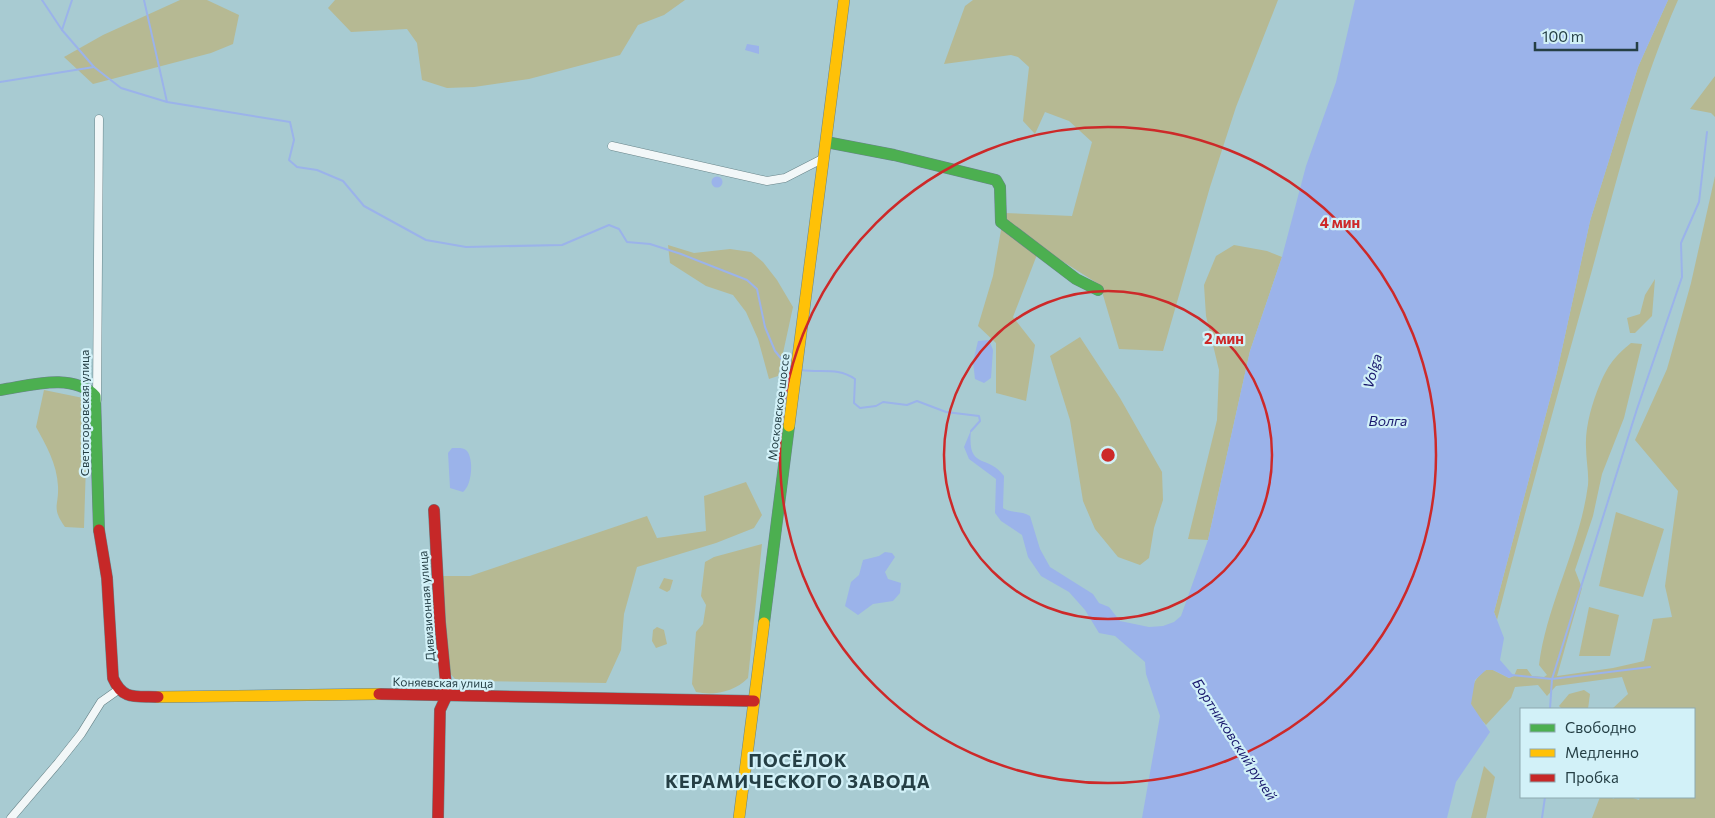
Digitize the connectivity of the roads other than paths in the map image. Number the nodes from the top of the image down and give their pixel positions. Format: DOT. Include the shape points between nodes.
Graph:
graph roads {
  1 [pos="844,0"];
  2 [pos="99,119"];
  3 [pos="826,142"];
  4 [pos="612,146"];
  5 [pos="824,158"];
  6 [pos="1098,290"];
  7 [pos="0,390"];
  8 [pos="97,404"];
  9 [pos="434,510"];
  10 [pos="118,690"];
  11 [pos="447,696"];
  12 [pos="754,701"];
  13 [pos="11,818"];
  14 [pos="438,818"];
  15 [pos="739,818"];
  1 -- 3 [label="street, Московское шоссе"];
  2 -- 8 [label="street, Светогоровская улица"];
  3 -- 5 [label="street, Московское шоссе"];
  3 -- 6 [label="street" via="996,180 1000,187 1001,222 1076,279"];
  4 -- 5 [label="street" via="767,181 785,178"];
  5 -- 12 [label="street, Московское шоссе"];
  7 -- 8 [label="street" via="81,384 93,392"];
  8 -- 10 [label="street, Светогоровская улица" via="99,532 107,578 113,678"];
  9 -- 11 [label="street, Дивизионная улица"];
  10 -- 11 [label="street, Коняевская улица" via="132,696 176,698 372,694"];
  10 -- 13 [label="street" via="101,702 64,756"];
  11 -- 12 [label="street, Коняевская улица"];
  11 -- 14 [label="street, Дивизионная улица" via="440,710"];
  12 -- 15 [label="street, Московское шоссе"];
}
